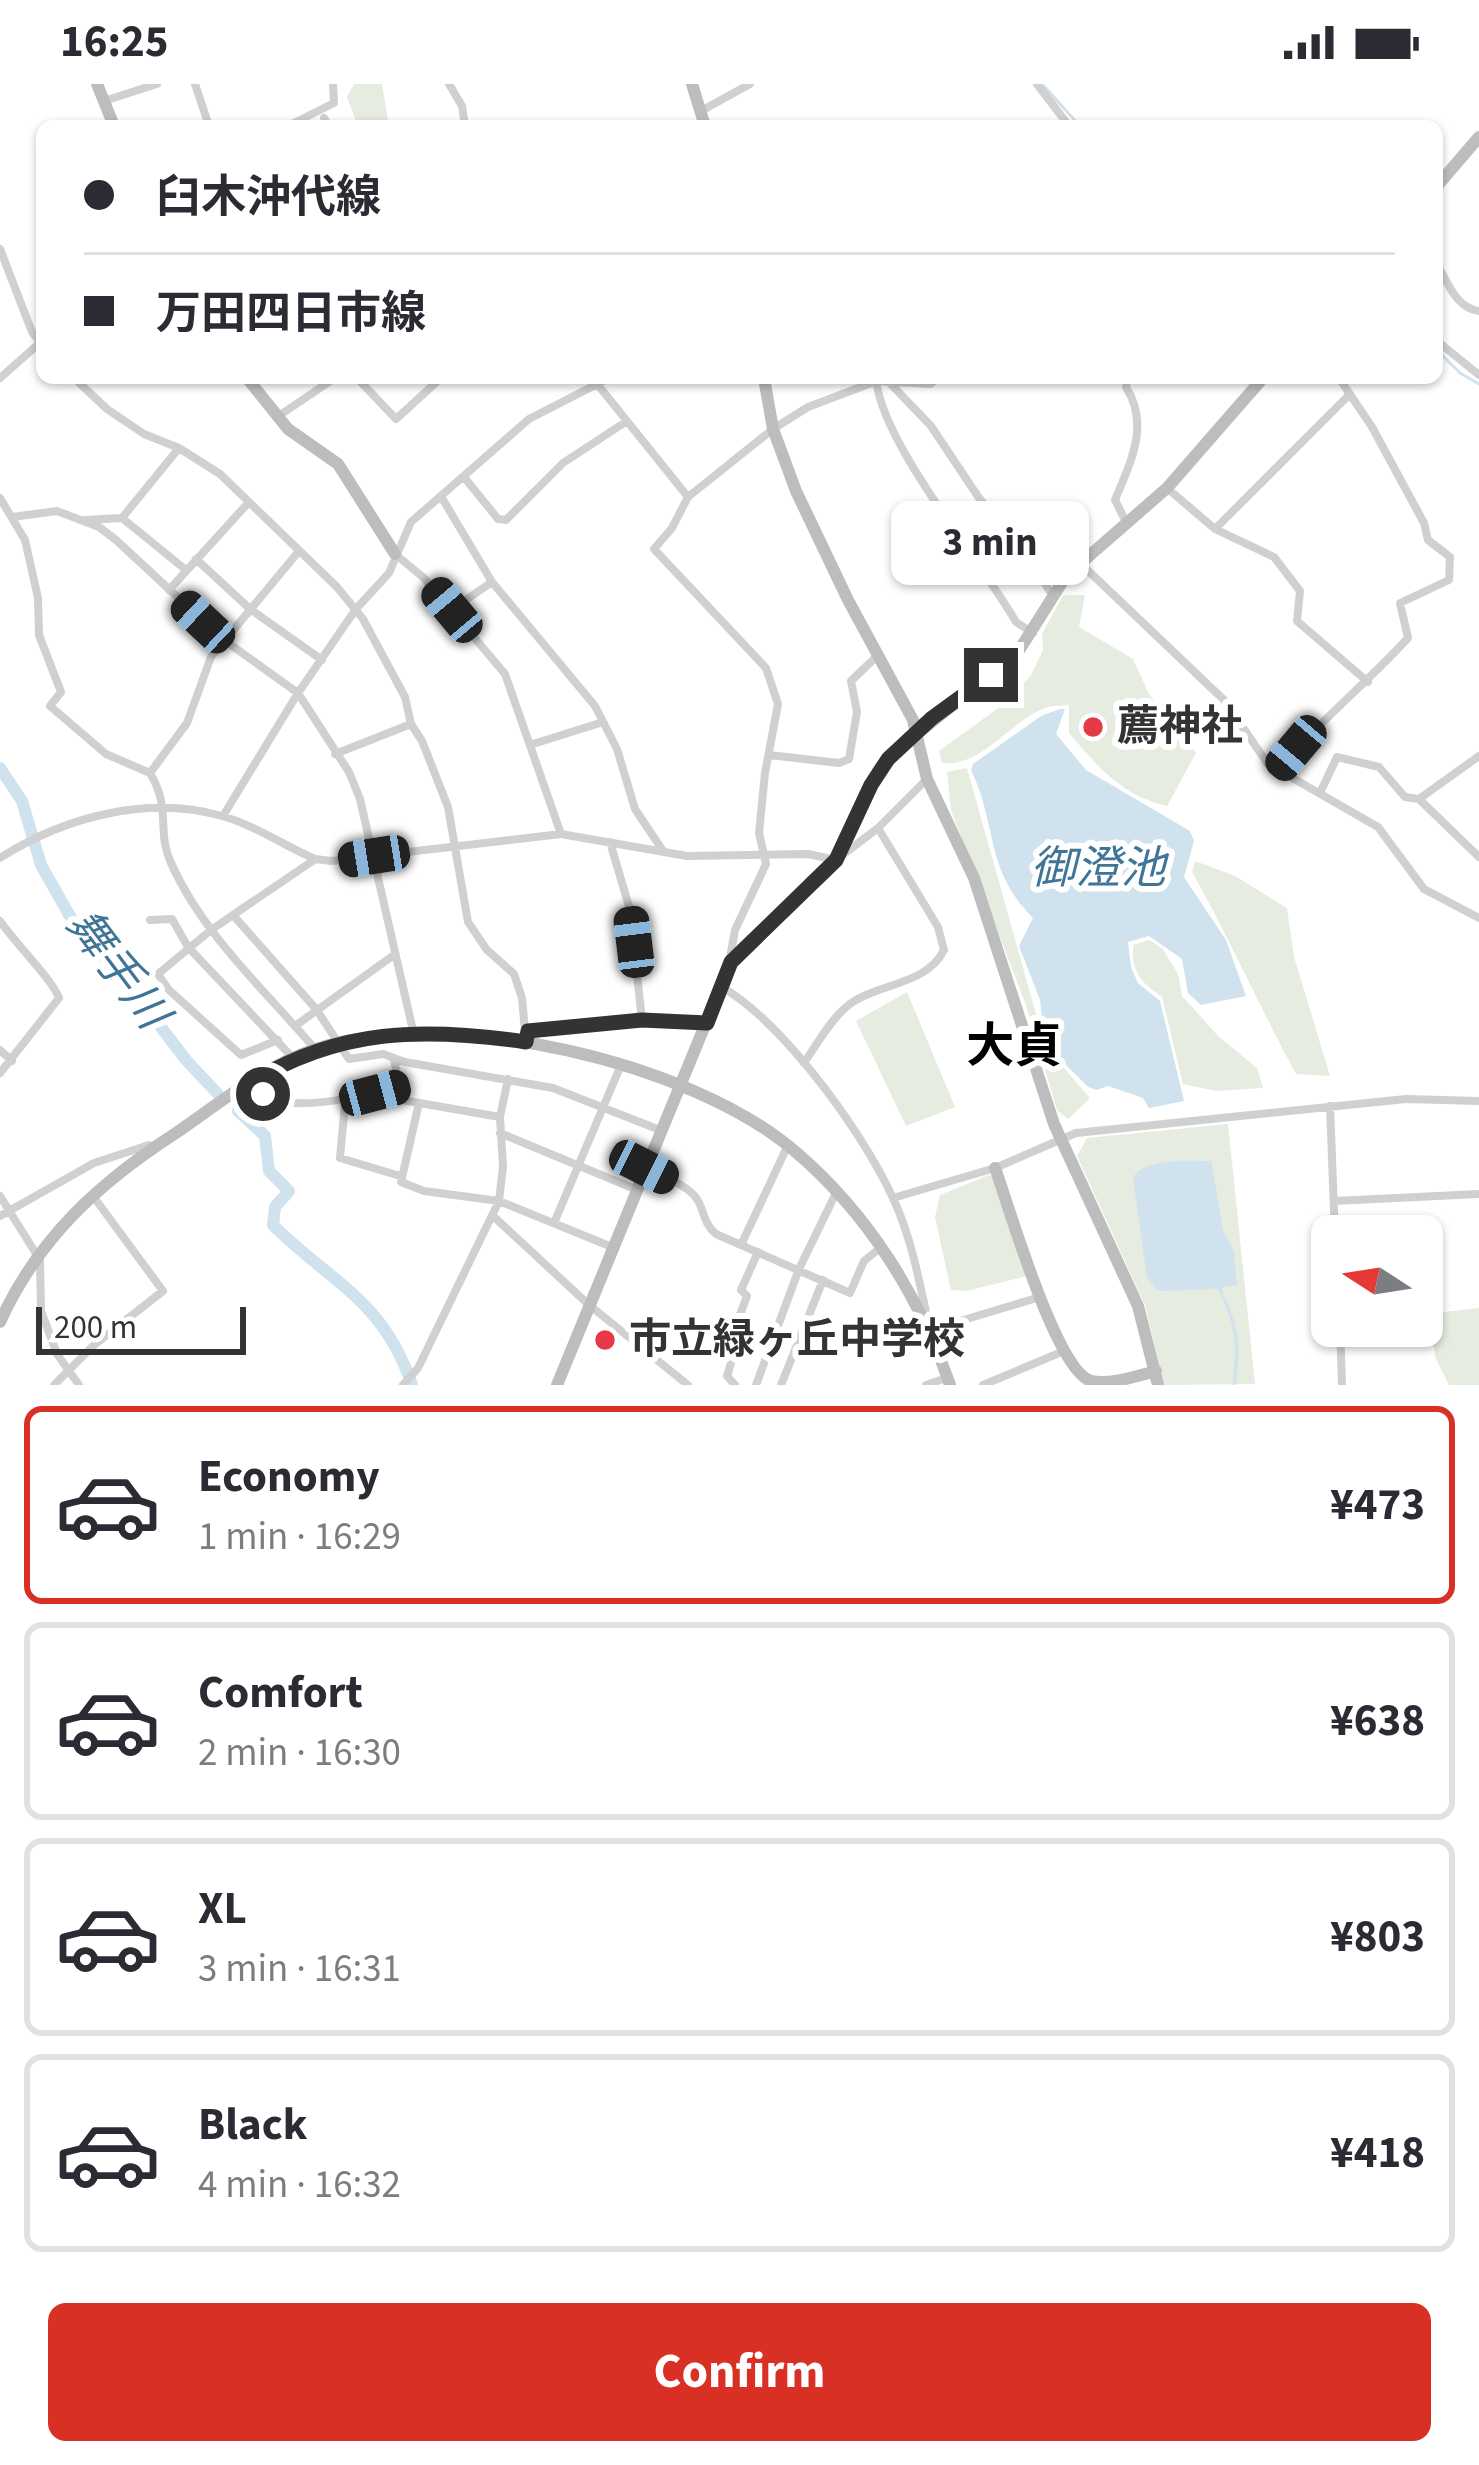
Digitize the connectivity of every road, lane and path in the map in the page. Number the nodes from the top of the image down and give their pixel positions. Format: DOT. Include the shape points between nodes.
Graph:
graph roads {
  1 [pos="97,84"];
  2 [pos="157,84"];
  3 [pos="195,84"];
  4 [pos="332,84"];
  5 [pos="449,84"];
  6 [pos="692,84"];
  7 [pos="750,84"];
  8 [pos="1037,84"];
  9 [pos="104,101"];
  10 [pos="112,120"];
  11 [pos="206,120"];
  12 [pos="300,120"];
  13 [pos="464,120"];
  14 [pos="701,120"];
  15 [pos="702,120"];
  16 [pos="1065,120"];
  17 [pos="1479,137"];
  18 [pos="1443,179"];
  19 [pos="0,249"];
  20 [pos="1443,274"];
  21 [pos="1479,311"];
  22 [pos="36,337"];
  23 [pos="1443,346"];
  24 [pos="36,347"];
  25 [pos="1479,375"];
  26 [pos="0,378"];
  27 [pos="80,384"];
  28 [pos="252,384"];
  29 [pos="326,384"];
  30 [pos="363,384"];
  31 [pos="434,384"];
  32 [pos="765,384"];
  33 [pos="867,384"];
  34 [pos="880,384"];
  35 [pos="885,384"];
  36 [pos="1126,384"];
  37 [pos="1257,384"];
  38 [pos="1342,384"];
  39 [pos="598,385"];
  40 [pos="1348,395"];
  41 [pos="277,417"];
  42 [pos="627,421"];
  43 [pos="773,429"];
  44 [pos="179,448"];
  45 [pos="464,477"];
  46 [pos="1167,488"];
  47 [pos="688,496"];
  48 [pos="0,498"];
  49 [pos="442,498"];
  50 [pos="249,502"];
  51 [pos="11,517"];
  52 [pos="122,518"];
  53 [pos="83,520"];
  54 [pos="1127,524"];
  55 [pos="1215,529"];
  56 [pos="299,551"];
  57 [pos="395,554"];
  58 [pos="196,559"];
  59 [pos="1078,562"];
  60 [pos="186,570"];
  61 [pos="492,581"];
  62 [pos="169,590"];
  63 [pos="1053,596"];
  64 [pos="250,609"];
  65 [pos="356,609"];
  66 [pos="452,610"];
  67 [pos="1033,633"];
  68 [pos="224,640"];
  69 [pos="878,654"];
  70 [pos="322,660"];
  71 [pos="1368,682"];
  72 [pos="298,694"];
  73 [pos="603,722"];
  74 [pos="411,724"];
  75 [pos="916,733"];
  76 [pos="530,745"];
  77 [pos="335,754"];
  78 [pos="769,755"];
  79 [pos="1479,756"];
  80 [pos="1278,770"];
  81 [pos="150,773"];
  82 [pos="927,779"];
  83 [pos="1320,793"];
  84 [pos="1419,799"];
  85 [pos="166,811"];
  86 [pos="223,816"];
  87 [pos="878,829"];
  88 [pos="561,834"];
  89 [pos="610,842"];
  90 [pos="453,848"];
  91 [pos="664,852"];
  92 [pos="765,853"];
  93 [pos="374,856"];
  94 [pos="1479,857"];
  95 [pos="0,858"];
  96 [pos="315,859"];
  97 [pos="836,860"];
  98 [pos="233,915"];
  99 [pos="1479,918"];
  100 [pos="150,920"];
  101 [pos="0,921"];
  102 [pos="211,930"];
  103 [pos="188,947"];
  104 [pos="394,956"];
  105 [pos="728,969"];
  106 [pos="722,987"];
  107 [pos="316,1009"];
  108 [pos="642,1020"];
  109 [pos="707,1023"];
  110 [pos="295,1026"];
  111 [pos="414,1035"];
  112 [pos="527,1037"];
  113 [pos="278,1040"];
  114 [pos="339,1042"];
  115 [pos="315,1049"];
  116 [pos="0,1050"];
  117 [pos="293,1058"];
  118 [pos="394,1058"];
  119 [pos="12,1061"];
  120 [pos="804,1063"];
  121 [pos="621,1065"];
  122 [pos="0,1072"];
  123 [pos="508,1079"];
  124 [pos="249,1084"];
  125 [pos="399,1086"];
  126 [pos="681,1088"];
  127 [pos="1479,1102"];
  128 [pos="345,1103"];
  129 [pos="418,1103"];
  130 [pos="1330,1106"];
  131 [pos="604,1108"];
  132 [pos="500,1117"];
  133 [pos="660,1130"];
  134 [pos="500,1133"];
  135 [pos="1061,1138"];
  136 [pos="788,1145"];
  137 [pos="581,1166"];
  138 [pos="644,1167"];
  139 [pos="995,1168"];
  140 [pos="400,1176"];
  141 [pos="635,1189"];
  142 [pos="837,1192"];
  143 [pos="92,1195"];
  144 [pos="1479,1195"];
  145 [pos="0,1196"];
  146 [pos="893,1198"];
  147 [pos="499,1201"];
  148 [pos="1334,1201"];
  149 [pos="4,1213"];
  150 [pos="1334,1215"];
  151 [pos="493,1216"];
  152 [pos="554,1223"];
  153 [pos="741,1245"];
  154 [pos="612,1247"];
  155 [pos="880,1248"];
  156 [pos="758,1252"];
  157 [pos="37,1254"];
  158 [pos="799,1269"];
  159 [pos="823,1280"];
  160 [pos="1040,1297"];
  161 [pos="588,1304"];
  162 [pos="0,1322"];
  163 [pos="930,1330"];
  164 [pos="1341,1347"];
  165 [pos="1064,1351"];
  166 [pos="66,1370"];
  167 [pos="1157,1378"];
  168 [pos="949,1382"];
  169 [pos="55,1385"];
  170 [pos="80,1385"];
  171 [pos="403,1385"];
  172 [pos="556,1385"];
  173 [pos="688,1385"];
  174 [pos="736,1385"];
  175 [pos="756,1385"];
  176 [pos="781,1385"];
  177 [pos="926,1385"];
  178 [pos="983,1385"];
  179 [pos="1342,1385"];
  1 -- 9 [label="main road"];
  2 -- 9 [label="street"];
  3 -- 11 [label="street"];
  4 -- 12 [label="street" via="334,103"];
  5 -- 13 [label="street"];
  6 -- 14 [label="main road"];
  7 -- 15 [label="street"];
  8 -- 16 [label="street"];
  9 -- 10 [label="main road"];
  17 -- 18 [label="main road"];
  19 -- 22 [label="street"];
  20 -- 21 [label="street" via="1467,310"];
  23 -- 25 [label="street"];
  24 -- 26 [label="street"];
  27 -- 44 [label="street" via="144,434"];
  28 -- 41 [label="main road"];
  29 -- 41 [label="street"];
  30 -- 31 [label="street" via="396,418"];
  32 -- 43 [label="main road"];
  33 -- 43 [label="street"];
  34 -- 67 [label="street" via="878,404 898,437 1016,622"];
  35 -- 63 [label="street" via="931,426"];
  36 -- 54 [label="street" via="1140,428 1115,500"];
  37 -- 46 [label="main road"];
  38 -- 40 [label="street"];
  39 -- 42 [label="street"];
  39 -- 45 [label="street" via="529,419"];
  40 -- 55 [label="street"];
  40 -- 71 [label="street" via="1452,570 1449,580 1400,603 1408,638"];
  41 -- 57 [label="main road" via="338,464"];
  42 -- 45 [label="street" via="563,463 506,520"];
  42 -- 47 [label="street"];
  43 -- 47 [label="street"];
  43 -- 69 [label="main road"];
  44 -- 50 [label="street"];
  44 -- 52 [label="street"];
  45 -- 49 [label="street"];
  46 -- 54 [label="main road"];
  46 -- 55 [label="street"];
  47 -- 78 [label="street" via="654,549 766,668 778,704"];
  48 -- 51 [label="street"];
  49 -- 57 [label="street" via="411,522"];
  49 -- 61 [label="street"];
  50 -- 56 [label="street"];
  50 -- 58 [label="street"];
  51 -- 53 [label="street" via="57,511"];
  51 -- 81 [label="street" via="25,540 39,635 61,692 50,706 106,754"];
  52 -- 53 [label="street"];
  52 -- 60 [label="street"];
  53 -- 62 [label="street"];
  54 -- 59 [label="main road"];
  55 -- 71 [label="street" via="1274,557 1300,591 1297,621"];
  56 -- 64 [label="street"];
  56 -- 65 [label="street"];
  57 -- 65 [label="street" via="389,573"];
  57 -- 66 [label="street"];
  58 -- 60 [label="street"];
  58 -- 64 [label="street"];
  59 -- 63 [label="main road"];
  59 -- 80 [label="street" via="1224,700"];
  60 -- 62 [label="street"];
  61 -- 66 [label="street"];
  61 -- 73 [label="street"];
  62 -- 68 [label="street"];
  63 -- 67 [label="main road"];
  64 -- 68 [label="street"];
  64 -- 70 [label="street"];
  65 -- 70 [label="street"];
  65 -- 74 [label="street" via="406,697"];
  66 -- 76 [label="street" via="505,674"];
  67 -- 75 [label="main road"];
  68 -- 72 [label="street"];
  68 -- 81 [label="street" via="187,723"];
  69 -- 75 [label="main road"];
  69 -- 78 [label="street" via="851,681 849,759"];
  70 -- 72 [label="street"];
  71 -- 80 [label="street"];
  72 -- 77 [label="street"];
  72 -- 86 [label="street"];
  73 -- 76 [label="street"];
  73 -- 91 [label="street" via="635,809"];
  74 -- 77 [label="street"];
  74 -- 90 [label="street" via="445,798"];
  75 -- 82 [label="main road"];
  75 -- 97 [label="main road" via="881,769"];
  76 -- 88 [label="street"];
  77 -- 93 [label="street" via="360,799"];
  78 -- 92 [label="street" via="759,833"];
  79 -- 84 [label="street"];
  80 -- 83 [label="street"];
  81 -- 85 [label="street"];
  82 -- 87 [label="street"];
  82 -- 135 [label="main road" via="974,878"];
  83 -- 84 [label="street" via="1342,756 1379,767 1406,797"];
  83 -- 99 [label="street" via="1378,827 1424,889"];
  84 -- 94 [label="street"];
  85 -- 86 [label="street"];
  85 -- 95 [label="street" via="92,816"];
  85 -- 102 [label="street" via="165,848"];
  86 -- 96 [label="street"];
  87 -- 97 [label="street"];
  87 -- 120 [label="street" via="944,950 902,983 846,1006"];
  88 -- 89 [label="street"];
  88 -- 90 [label="street"];
  89 -- 91 [label="street"];
  89 -- 108 [label="street" via="631,910"];
  90 -- 93 [label="street"];
  90 -- 112 [label="street" via="468,922 514,974"];
  91 -- 92 [label="street"];
  92 -- 97 [label="street"];
  92 -- 105 [label="street"];
  93 -- 96 [label="street"];
  93 -- 104 [label="street"];
  96 -- 98 [label="street"];
  97 -- 105 [label="main road"];
  98 -- 102 [label="street"];
  98 -- 107 [label="street"];
  100 -- 103 [label="street" via="172,919"];
  101 -- 119 [label="street" via="59,993"];
  102 -- 103 [label="street"];
  102 -- 110 [label="street"];
  103 -- 113 [label="street"];
  103 -- 113 [label="street" via="161,969 160,980 241,1055"];
  104 -- 107 [label="street"];
  104 -- 111 [label="street"];
  105 -- 106 [label="main road"];
  106 -- 109 [label="main road"];
  106 -- 120 [label="street"];
  107 -- 110 [label="street"];
  107 -- 114 [label="street"];
  108 -- 109 [label="street"];
  108 -- 112 [label="street"];
  109 -- 126 [label="main road"];
  110 -- 115 [label="street"];
  111 -- 112 [label="main road"];
  111 -- 114 [label="main road"];
  112 -- 121 [label="main road"];
  113 -- 117 [label="street"];
  114 -- 115 [label="main road"];
  114 -- 118 [label="street" via="349,1060"];
  115 -- 117 [label="main road"];
  116 -- 119 [label="street"];
  117 -- 124 [label="main road"];
  118 -- 123 [label="street"];
  118 -- 125 [label="street"];
  119 -- 122 [label="street"];
  120 -- 146 [label="street"];
  121 -- 126 [label="main road"];
  121 -- 131 [label="street"];
  123 -- 131 [label="street"];
  123 -- 132 [label="street"];
  124 -- 128 [label="street" via="289,1103"];
  124 -- 143 [label="main road"];
  124 -- 149 [label="street" via="146,1147 94,1163"];
  125 -- 128 [label="street"];
  125 -- 129 [label="street" via="402,1100"];
  126 -- 133 [label="main road"];
  126 -- 136 [label="main road" via="741,1113"];
  127 -- 130 [label="street"];
  128 -- 140 [label="street" via="340,1158"];
  129 -- 132 [label="street"];
  129 -- 140 [label="street"];
  130 -- 135 [label="street"];
  130 -- 148 [label="street"];
  131 -- 133 [label="street"];
  131 -- 137 [label="street"];
  132 -- 134 [label="street"];
  133 -- 138 [label="main road"];
  134 -- 137 [label="street"];
  134 -- 147 [label="street"];
  135 -- 139 [label="street"];
  135 -- 167 [label="main road" via="1138,1306"];
  136 -- 142 [label="main road"];
  136 -- 153 [label="street"];
  137 -- 141 [label="street"];
  137 -- 152 [label="street"];
  138 -- 141 [label="main road"];
  138 -- 153 [label="street" via="688,1190 709,1229"];
  139 -- 146 [label="street"];
  139 -- 160 [label="main road"];
  140 -- 147 [label="street" via="424,1191"];
  141 -- 154 [label="main road"];
  142 -- 155 [label="main road"];
  142 -- 158 [label="street"];
  143 -- 157 [label="main road"];
  143 -- 166 [label="street" via="163,1291"];
  144 -- 148 [label="street"];
  145 -- 149 [label="street"];
  146 -- 163 [label="street"];
  147 -- 151 [label="street"];
  147 -- 152 [label="street"];
  148 -- 150 [label="street"];
  149 -- 157 [label="street"];
  151 -- 161 [label="street"];
  151 -- 171 [label="street"];
  152 -- 154 [label="street"];
  153 -- 156 [label="street"];
  154 -- 161 [label="main road"];
  155 -- 159 [label="street" via="864,1261 850,1293"];
  155 -- 163 [label="main road"];
  156 -- 158 [label="street"];
  156 -- 174 [label="street" via="741,1290 747,1296 729,1360 727,1376"];
  157 -- 162 [label="main road"];
  157 -- 166 [label="street" via="38,1300"];
  158 -- 159 [label="street"];
  158 -- 175 [label="street"];
  159 -- 176 [label="street"];
  160 -- 163 [label="street"];
  160 -- 165 [label="main road"];
  161 -- 172 [label="main road"];
  161 -- 173 [label="street"];
  163 -- 168 [label="main road"];
  164 -- 179 [label="street"];
  165 -- 167 [label="main road" via="1080,1376 1095,1382"];
  165 -- 178 [label="street"];
  166 -- 169 [label="street"];
  166 -- 170 [label="street"];
  168 -- 177 [label="street"];
}
